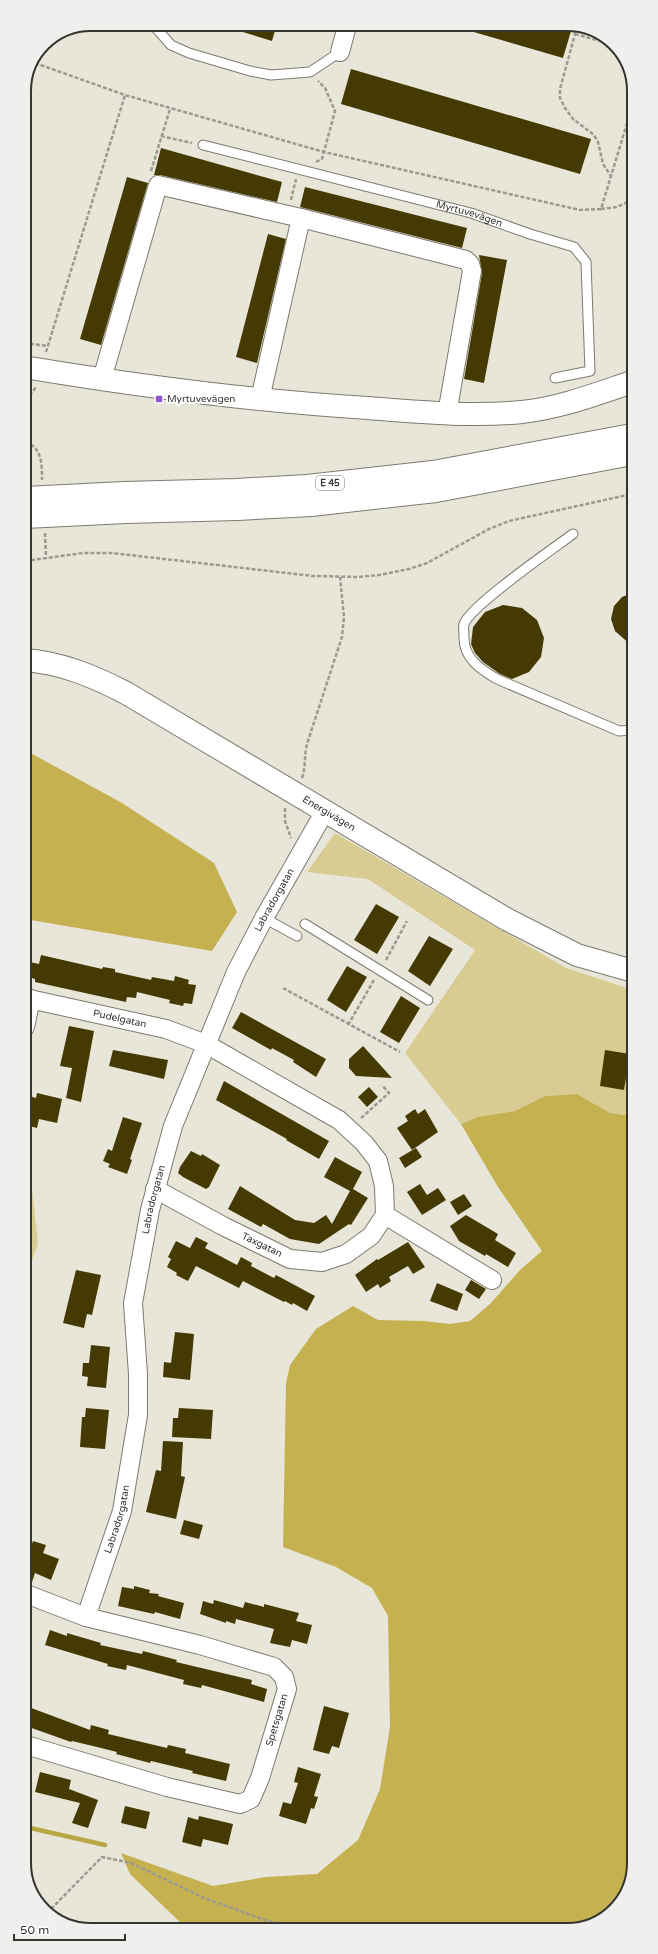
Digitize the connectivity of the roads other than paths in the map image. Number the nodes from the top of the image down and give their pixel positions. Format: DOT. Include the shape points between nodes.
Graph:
graph roads {
  1 [pos="159,31"];
  2 [pos="346,31"];
  3 [pos="340,52"];
  4 [pos="203,145"];
  5 [pos="301,218"];
  6 [pos="33,368"];
  7 [pos="554,378"];
  8 [pos="102,379"];
  9 [pos="627,384"];
  10 [pos="260,399"];
  11 [pos="447,414"];
  12 [pos="627,436"];
  13 [pos="627,455"];
  14 [pos="31,498"];
  15 [pos="31,517"];
  16 [pos="573,534"];
  17 [pos="31,661"];
  18 [pos="627,730"];
  19 [pos="325,811"];
  20 [pos="264,918"];
  21 [pos="305,924"];
  22 [pos="297,936"];
  23 [pos="627,969"];
  24 [pos="31,999"];
  25 [pos="428,1000"];
  26 [pos="206,1044"];
  27 [pos="156,1189"];
  28 [pos="385,1215"];
  29 [pos="492,1280"];
  30 [pos="31,1596"];
  31 [pos="86,1617"];
  32 [pos="31,1746"];
  1 -- 3 [label="lane" via="172,44 183,50 271,75 310,72"];
  2 -- 3 [label="street"];
  4 -- 7 [label="lane, Myrtuvevägen" via="471,213 574,247 586,262 590,371"];
  5 -- 8 [label="street" via="158,185"];
  5 -- 10 [label="street"];
  5 -- 11 [label="street" via="466,260 470,264 472,271"];
  6 -- 8 [label="main road"];
  8 -- 10 [label="main road"];
  9 -- 11 [label="main road" via="555,407 521,412"];
  10 -- 11 [label="main road"];
  12 -- 14 [label="main road, E 45" via="433,472 307,486"];
  13 -- 15 [label="main road, E 45" via="436,490 310,505"];
  16 -- 18 [label="lane" via="478,607 464,623 466,653 478,668 497,679 619,731"];
  17 -- 19 [label="main road, Energivägen" via="66,667 93,676"];
  19 -- 20 [label="street, Labradorgatan"];
  19 -- 23 [label="main road, Energivägen" via="508,920 577,955"];
  20 -- 22 [label="lane"];
  20 -- 26 [label="street, Labradorgatan" via="236,972"];
  21 -- 25 [label="lane"];
  24 -- 26 [label="street, Pudelgatan" via="166,1029"];
  26 -- 27 [label="street, Labradorgatan" via="173,1126"];
  26 -- 28 [label="street" via="339,1120 364,1143 378,1161 384,1186"];
  27 -- 28 [label="street, Taxgatan" via="290,1259 322,1262 346,1254 371,1236"];
  27 -- 31 [label="street, Labradorgatan" via="133,1303 138,1414 124,1504"];
  28 -- 29 [label="street"];
  30 -- 31 [label="street, Spetsgatan"];
  31 -- 32 [label="street, Spetsgatan" via="200,1645 274,1667 284,1677 287,1689 260,1778 251,1799 240,1804 167,1787"];
}
